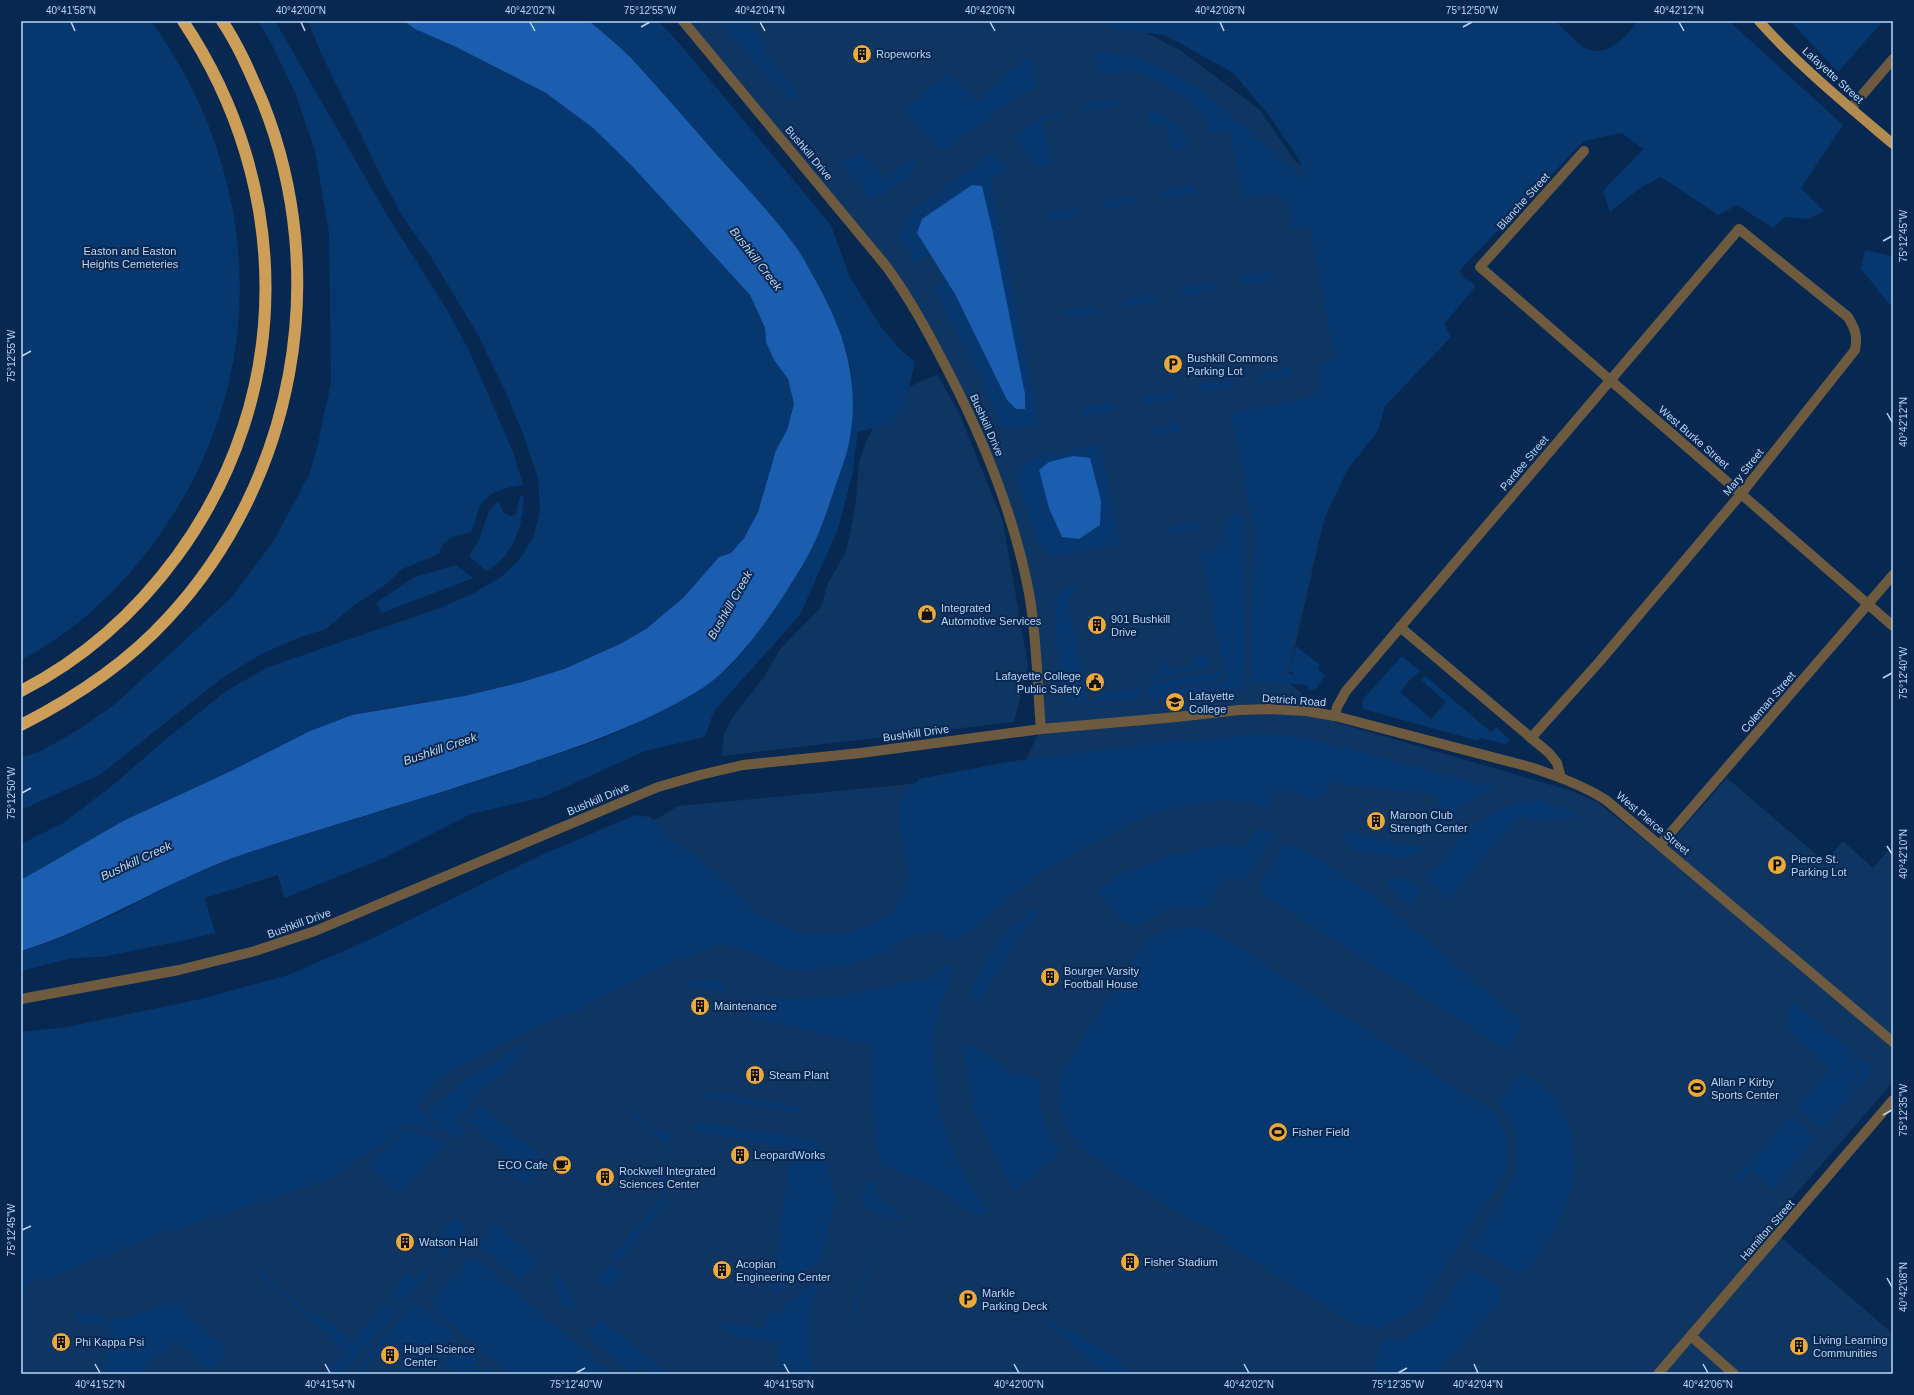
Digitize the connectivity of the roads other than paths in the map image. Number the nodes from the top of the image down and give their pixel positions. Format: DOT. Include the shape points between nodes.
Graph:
graph roads {
  1 [pos="183,21"];
  2 [pos="222,21"];
  3 [pos="683,21"];
  4 [pos="1759,21"];
  5 [pos="1893,59"];
  6 [pos="1851,108"];
  7 [pos="1893,144"];
  8 [pos="1584,151"];
  9 [pos="1739,229"];
  10 [pos="1480,267"];
  11 [pos="1610,380"];
  12 [pos="1742,494"];
  13 [pos="1893,575"];
  14 [pos="1868,604"];
  15 [pos="1893,626"];
  16 [pos="1400,627"];
  17 [pos="21,691"];
  18 [pos="1335,716"];
  19 [pos="21,725"];
  20 [pos="1041,729"];
  21 [pos="1531,738"];
  22 [pos="1561,778"];
  23 [pos="1661,844"];
  24 [pos="21,999"];
  25 [pos="1893,1042"];
  26 [pos="1893,1100"];
  27 [pos="1691,1336"];
  28 [pos="1658,1374"];
  29 [pos="1734,1374"];
  1 -- 17 [label="highway" via="226,98 247,154 255,185 266,278 262,348 256,381 224,477 191,537 169,567 114,627 67,663"];
  2 -- 19 [label="highway" via="242,56 267,114 286,178 292,209 296,243 297,314 294,353 278,422 253,490 237,523 169,618 107,674"];
  3 -- 20 [label="street, Bushkill Drive" via="886,266 912,304 952,378 996,475 1019,548 1032,613"];
  4 -- 6 [label="main road, Lafayette Street"];
  5 -- 6 [label="street"];
  6 -- 7 [label="main road, Lafayette Street"];
  8 -- 10 [label="street, Blanche Street"];
  9 -- 11 [label="street, Pardee Street"];
  9 -- 12 [label="street, Mary Street" via="1848,317 1857,339 1854,350 1845,363"];
  10 -- 11 [label="street, West Burke Street"];
  11 -- 12 [label="street, West Burke Street"];
  11 -- 16 [label="street, Pardee Street"];
  12 -- 14 [label="street, West Burke Street"];
  12 -- 21 [label="street, Mary Street"];
  13 -- 14 [label="street, Coleman Street"];
  14 -- 15 [label="street, West Burke Street"];
  14 -- 23 [label="street, Coleman Street"];
  16 -- 18 [label="street, Pardee Street" via="1346,691"];
  16 -- 21 [label="street"];
  18 -- 20 [label="street, Detrich Road" via="1306,711 1239,710"];
  18 -- 22 [label="street, Detrich Road" via="1530,767"];
  20 -- 24 [label="street, Bushkill Drive" via="743,766 700,775 658,787 315,931 255,951 179,970"];
  21 -- 22 [label="street" via="1558,763"];
  22 -- 23 [label="street, West Pierce Street" via="1584,787 1606,800"];
  23 -- 25 [label="street, West Pierce Street"];
  26 -- 27 [label="street, Hamilton Street"];
  27 -- 28 [label="street, Hamilton Street"];
  27 -- 29 [label="street"];
}
